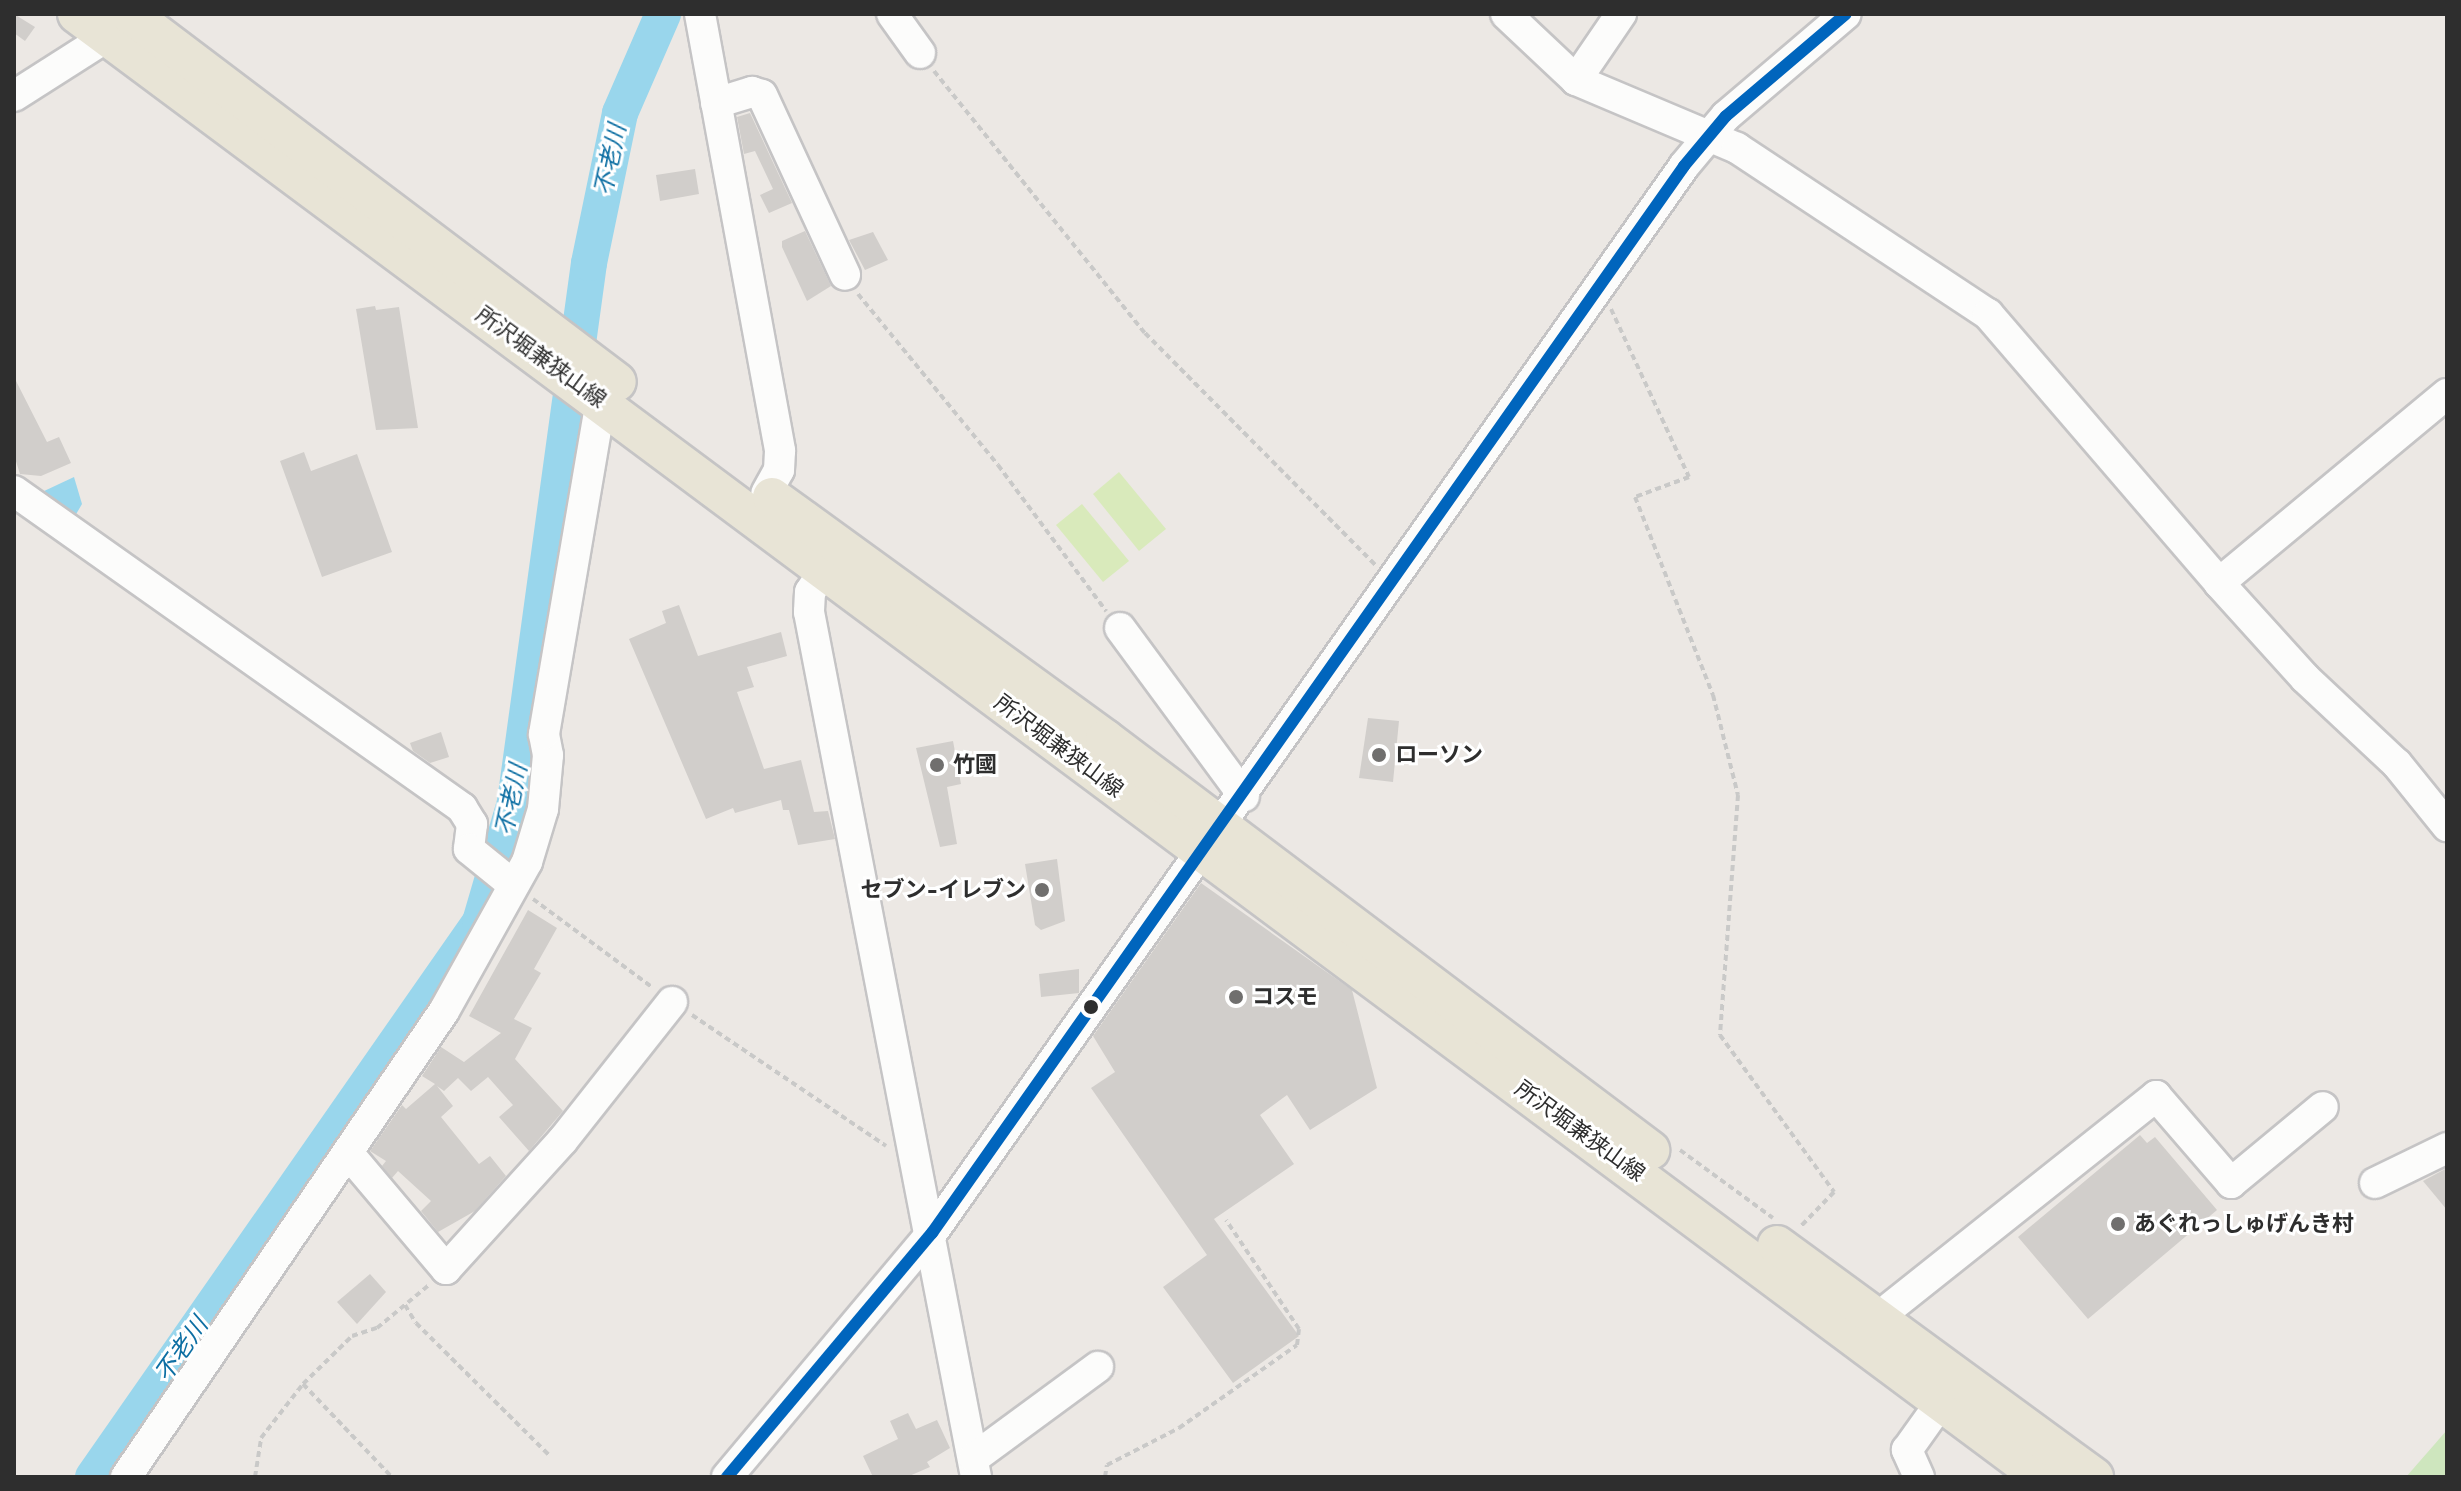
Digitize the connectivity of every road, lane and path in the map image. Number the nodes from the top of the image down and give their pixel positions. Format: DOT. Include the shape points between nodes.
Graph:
graph roads {
  1 [pos="700,14"];
  2 [pos="892,14"];
  3 [pos="1506,14"];
  4 [pos="1621,14"];
  5 [pos="1846,14"];
  6 [pos="119,19"];
  7 [pos="920,53"];
  8 [pos="1576,80"];
  9 [pos="14,96"];
  10 [pos="716,103"];
  11 [pos="1708,134"];
  12 [pos="845,275"];
  13 [pos="1598,281"];
  14 [pos="600,390"];
  15 [pos="2447,394"];
  16 [pos="14,491"];
  17 [pos="766,493"];
  18 [pos="825,569"];
  19 [pos="1390,580"];
  20 [pos="2219,583"];
  21 [pos="1120,628"];
  22 [pos="1244,796"];
  23 [pos="2447,826"];
  24 [pos="1211,839"];
  25 [pos="512,884"];
  26 [pos="672,1002"];
  27 [pos="2323,1107"];
  28 [pos="2447,1148"];
  29 [pos="348,1153"];
  30 [pos="919,1168"];
  31 [pos="2375,1183"];
  32 [pos="1226,1220"];
  33 [pos="932,1233"];
  34 [pos="1780,1247"];
  35 [pos="446,1269"];
  36 [pos="405,1305"];
  37 [pos="1891,1307"];
  38 [pos="1098,1367"];
  39 [pos="303,1384"];
  40 [pos="1942,1401"];
  41 [pos="549,1455"];
  42 [pos="975,1468"];
  43 [pos="126,1477"];
  44 [pos="255,1477"];
  45 [pos="392,1477"];
  46 [pos="727,1477"];
  47 [pos="1105,1477"];
  48 [pos="1919,1477"];
  49 [pos="2042,1477"];
  50 [pos="2094,1477"];
  1 -- 10 [label="street"];
  2 -- 7 [label="street"];
  3 -- 8 [label="street"];
  4 -- 8 [label="street"];
  5 -- 11 [label="street"];
  6 -- 9 [label="street"];
  6 -- 14 [label="main road, 所沢堀兼狭山線"];
  7 -- 19 [label="path" via="1145,333"];
  8 -- 11 [label="street"];
  10 -- 12 [label="street" via="752,92 762,95"];
  10 -- 17 [label="street" via="780,451 779,470"];
  11 -- 13 [label="street"];
  11 -- 20 [label="street" via="1988,314"];
  12 -- 21 [label="path"];
  13 -- 19 [label="street"];
  13 -- 34 [label="path" via="1689,477 1635,497 1713,695 1738,795 1720,1035 1834,1192"];
  14 -- 17 [label="main road, 所沢堀兼狭山線"];
  14 -- 18 [label="main road, 所沢堀兼狭山線"];
  14 -- 25 [label="street" via="544,734 548,755 543,809 527,862"];
  15 -- 20 [label="street"];
  16 -- 25 [label="street" via="462,808 472,824 469,849"];
  17 -- 24 [label="main road, 所沢堀兼狭山線"];
  18 -- 24 [label="main road, 所沢堀兼狭山線"];
  18 -- 30 [label="street" via="810,592 809,612"];
  19 -- 22 [label="street"];
  20 -- 23 [label="street" via="2305,678 2397,764"];
  21 -- 22 [label="street"];
  22 -- 24 [label="street"];
  24 -- 33 [label="street"];
  24 -- 34 [label="main road, 所沢堀兼狭山線"];
  24 -- 40 [label="main road, 所沢堀兼狭山線"];
  25 -- 26 [label="path"];
  25 -- 29 [label="street" via="477,959"];
  26 -- 30 [label="path"];
  26 -- 35 [label="street" via="563,1140"];
  27 -- 37 [label="street" via="2231,1183 2156,1096"];
  28 -- 31 [label="street"];
  29 -- 35 [label="street"];
  29 -- 43 [label="street"];
  30 -- 33 [label="street"];
  32 -- 47 [label="path" via="1299,1329 1297,1345 1179,1428 1107,1465"];
  33 -- 42 [label="street"];
  33 -- 46 [label="street"];
  34 -- 50 [label="main road, 所沢堀兼狭山線"];
  35 -- 36 [label="path"];
  36 -- 39 [label="path" via="377,1328 352,1336"];
  36 -- 41 [label="path" via="416,1323"];
  38 -- 42 [label="street"];
  39 -- 44 [label="path" via="261,1438"];
  39 -- 45 [label="path"];
  40 -- 48 [label="street" via="1907,1450"];
  40 -- 49 [label="main road, 所沢堀兼狭山線"];
}
